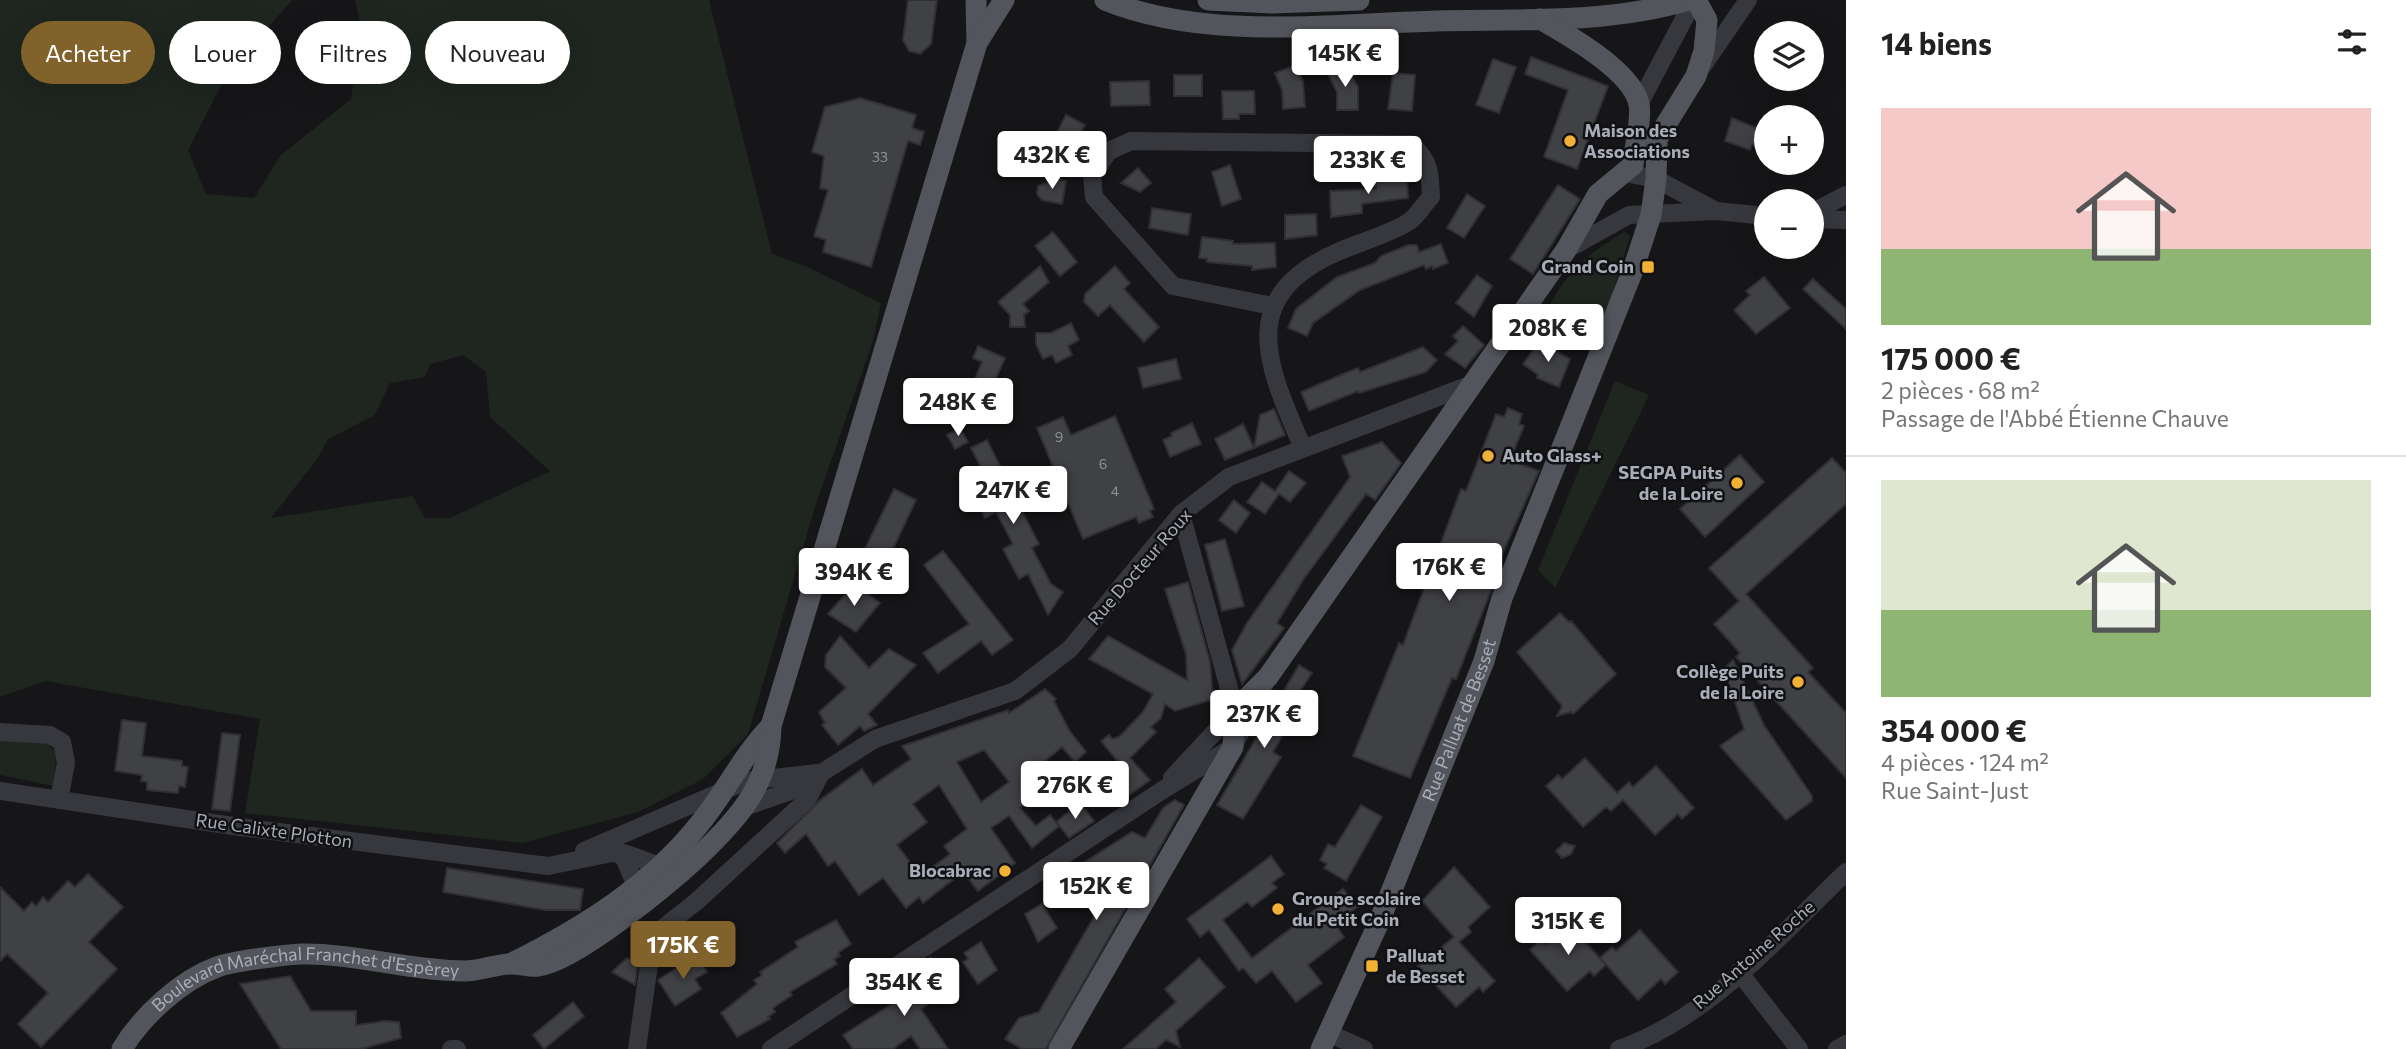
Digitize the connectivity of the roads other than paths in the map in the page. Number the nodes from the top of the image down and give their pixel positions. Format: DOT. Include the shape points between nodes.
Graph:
graph roads {
  1 [pos="976,0"];
  2 [pos="1004,0"];
  3 [pos="1105,0"];
  4 [pos="1208,0"];
  5 [pos="1359,0"];
  6 [pos="1693,0"];
  7 [pos="1748,0"];
  8 [pos="1541,19"];
  9 [pos="977,43"];
  10 [pos="1696,76"];
  11 [pos="1639,104"];
  12 [pos="1625,173"];
  13 [pos="1657,179"];
  14 [pos="1846,195"];
  15 [pos="1824,206"];
  16 [pos="1716,211"];
  17 [pos="1651,215"];
  18 [pos="1754,215"];
  19 [pos="1824,219"];
  20 [pos="1846,220"];
  21 [pos="1566,250"];
  22 [pos="1272,306"];
  23 [pos="1475,383"];
  24 [pos="1303,448"];
  25 [pos="1181,514"];
  26 [pos="1268,677"];
  27 [pos="1235,710"];
  28 [pos="771,726"];
  29 [pos="0,732"];
  30 [pos="1233,747"];
  31 [pos="821,773"];
  32 [pos="762,777"];
  33 [pos="724,790"];
  34 [pos="0,791"];
  35 [pos="1161,791"];
  36 [pos="59,800"];
  37 [pos="745,807"];
  38 [pos="617,852"];
  39 [pos="548,866"];
  40 [pos="688,866"];
  41 [pos="661,867"];
  42 [pos="1846,872"];
  43 [pos="636,886"];
  44 [pos="510,964"];
  45 [pos="1739,972"];
  46 [pos="1325,1041"];
  47 [pos="1846,1044"];
  48 [pos="122,1049"];
  49 [pos="451,1049"];
  50 [pos="457,1049"];
  51 [pos="637,1049"];
  52 [pos="771,1049"];
  53 [pos="1059,1049"];
  54 [pos="1364,1049"];
  55 [pos="1619,1049"];
  56 [pos="1800,1049"];
  57 [pos="1837,1049"];
  1 -- 9 [label="main road"];
  2 -- 9 [label="main road"];
  3 -- 8 [label="main road" via="1156,17 1201,24"];
  4 -- 5 [label="main road"];
  6 -- 8 [label="main road" via="1628,13"];
  6 -- 10 [label="main road" via="1707,20"];
  6 -- 11 [label="street"];
  7 -- 10 [label="street"];
  8 -- 11 [label="main road" via="1595,52 1620,75"];
  9 -- 28 [label="main road, Boulevard Maréchal Franchet d'Espèrey"];
  10 -- 13 [label="main road, Rue Palluat de Besset" via="1661,127 1656,146"];
  11 -- 12 [label="main road" via="1633,165"];
  12 -- 13 [label="street"];
  12 -- 21 [label="main road" via="1598,194"];
  13 -- 16 [label="street"];
  13 -- 17 [label="main road, Rue Palluat de Besset"];
  14 -- 15 [label="street"];
  16 -- 17 [label="street"];
  16 -- 18 [label="street"];
  17 -- 21 [label="street" via="1629,215"];
  17 -- 46 [label="main road, Rue Palluat de Besset" via="1502,598 1484,661"];
  19 -- 20 [label="street"];
  21 -- 23 [label="main road"];
  22 -- 22 [label="street" via="1291,282 1328,256 1410,221 1431,197 1430,166 1412,144 1131,141 1109,151 1092,175 1094,197 1172,286"];
  22 -- 24 [label="street" via="1268,347 1272,377"];
  23 -- 24 [label="street, Rue Docteur Roux"];
  23 -- 26 [label="main road"];
  24 -- 25 [label="street, Rue Docteur Roux" via="1229,477"];
  25 -- 27 [label="street"];
  25 -- 31 [label="street, Rue Docteur Roux" via="1070,649 1015,691 875,738"];
  26 -- 27 [label="main road"];
  26 -- 30 [label="street"];
  27 -- 30 [label="main road"];
  27 -- 35 [label="street"];
  28 -- 32 [label="main road, Boulevard Maréchal Franchet d'Espèrey" via="771,752"];
  28 -- 33 [label="main road, Boulevard Maréchal Franchet d'Espèrey" via="752,745"];
  29 -- 36 [label="street" via="50,735 62,742 66,763"];
  30 -- 35 [label="street"];
  30 -- 53 [label="main road"];
  31 -- 32 [label="street, Rue Docteur Roux"];
  31 -- 37 [label="street, Rue Docteur Roux" via="796,789"];
  31 -- 51 [label="street" via="807,800 653,936"];
  32 -- 33 [label="street, Rue Docteur Roux"];
  32 -- 37 [label="main road, Boulevard Maréchal Franchet d'Espèrey"];
  33 -- 39 [label="street"];
  33 -- 41 [label="main road, Boulevard Maréchal Franchet d'Espèrey"];
  34 -- 36 [label="street, Rue Calixte Plotton"];
  35 -- 52 [label="street"];
  36 -- 39 [label="street, Rue Calixte Plotton"];
  37 -- 40 [label="main road, Boulevard Maréchal Franchet d'Espèrey"];
  38 -- 39 [label="street, Rue Calixte Plotton"];
  38 -- 41 [label="street, Rue Calixte Plotton"];
  38 -- 43 [label="street"];
  40 -- 41 [label="street, Rue Calixte Plotton"];
  40 -- 44 [label="main road, Boulevard Maréchal Franchet d'Espèrey" via="572,953 539,966"];
  41 -- 43 [label="main road, Boulevard Maréchal Franchet d'Espèrey"];
  42 -- 45 [label="street, Rue Antoine Roche"];
  43 -- 44 [label="main road, Boulevard Maréchal Franchet d'Espèrey" via="567,935"];
  44 -- 48 [label="main road, Boulevard Maréchal Franchet d'Espèrey" via="466,971 302,954 218,967 174,992"];
  45 -- 55 [label="street, Rue Antoine Roche" via="1692,1011"];
  45 -- 56 [label="street"];
  46 -- 54 [label="street"];
  47 -- 57 [label="street"];
  49 -- 50 [label="street"];
}
